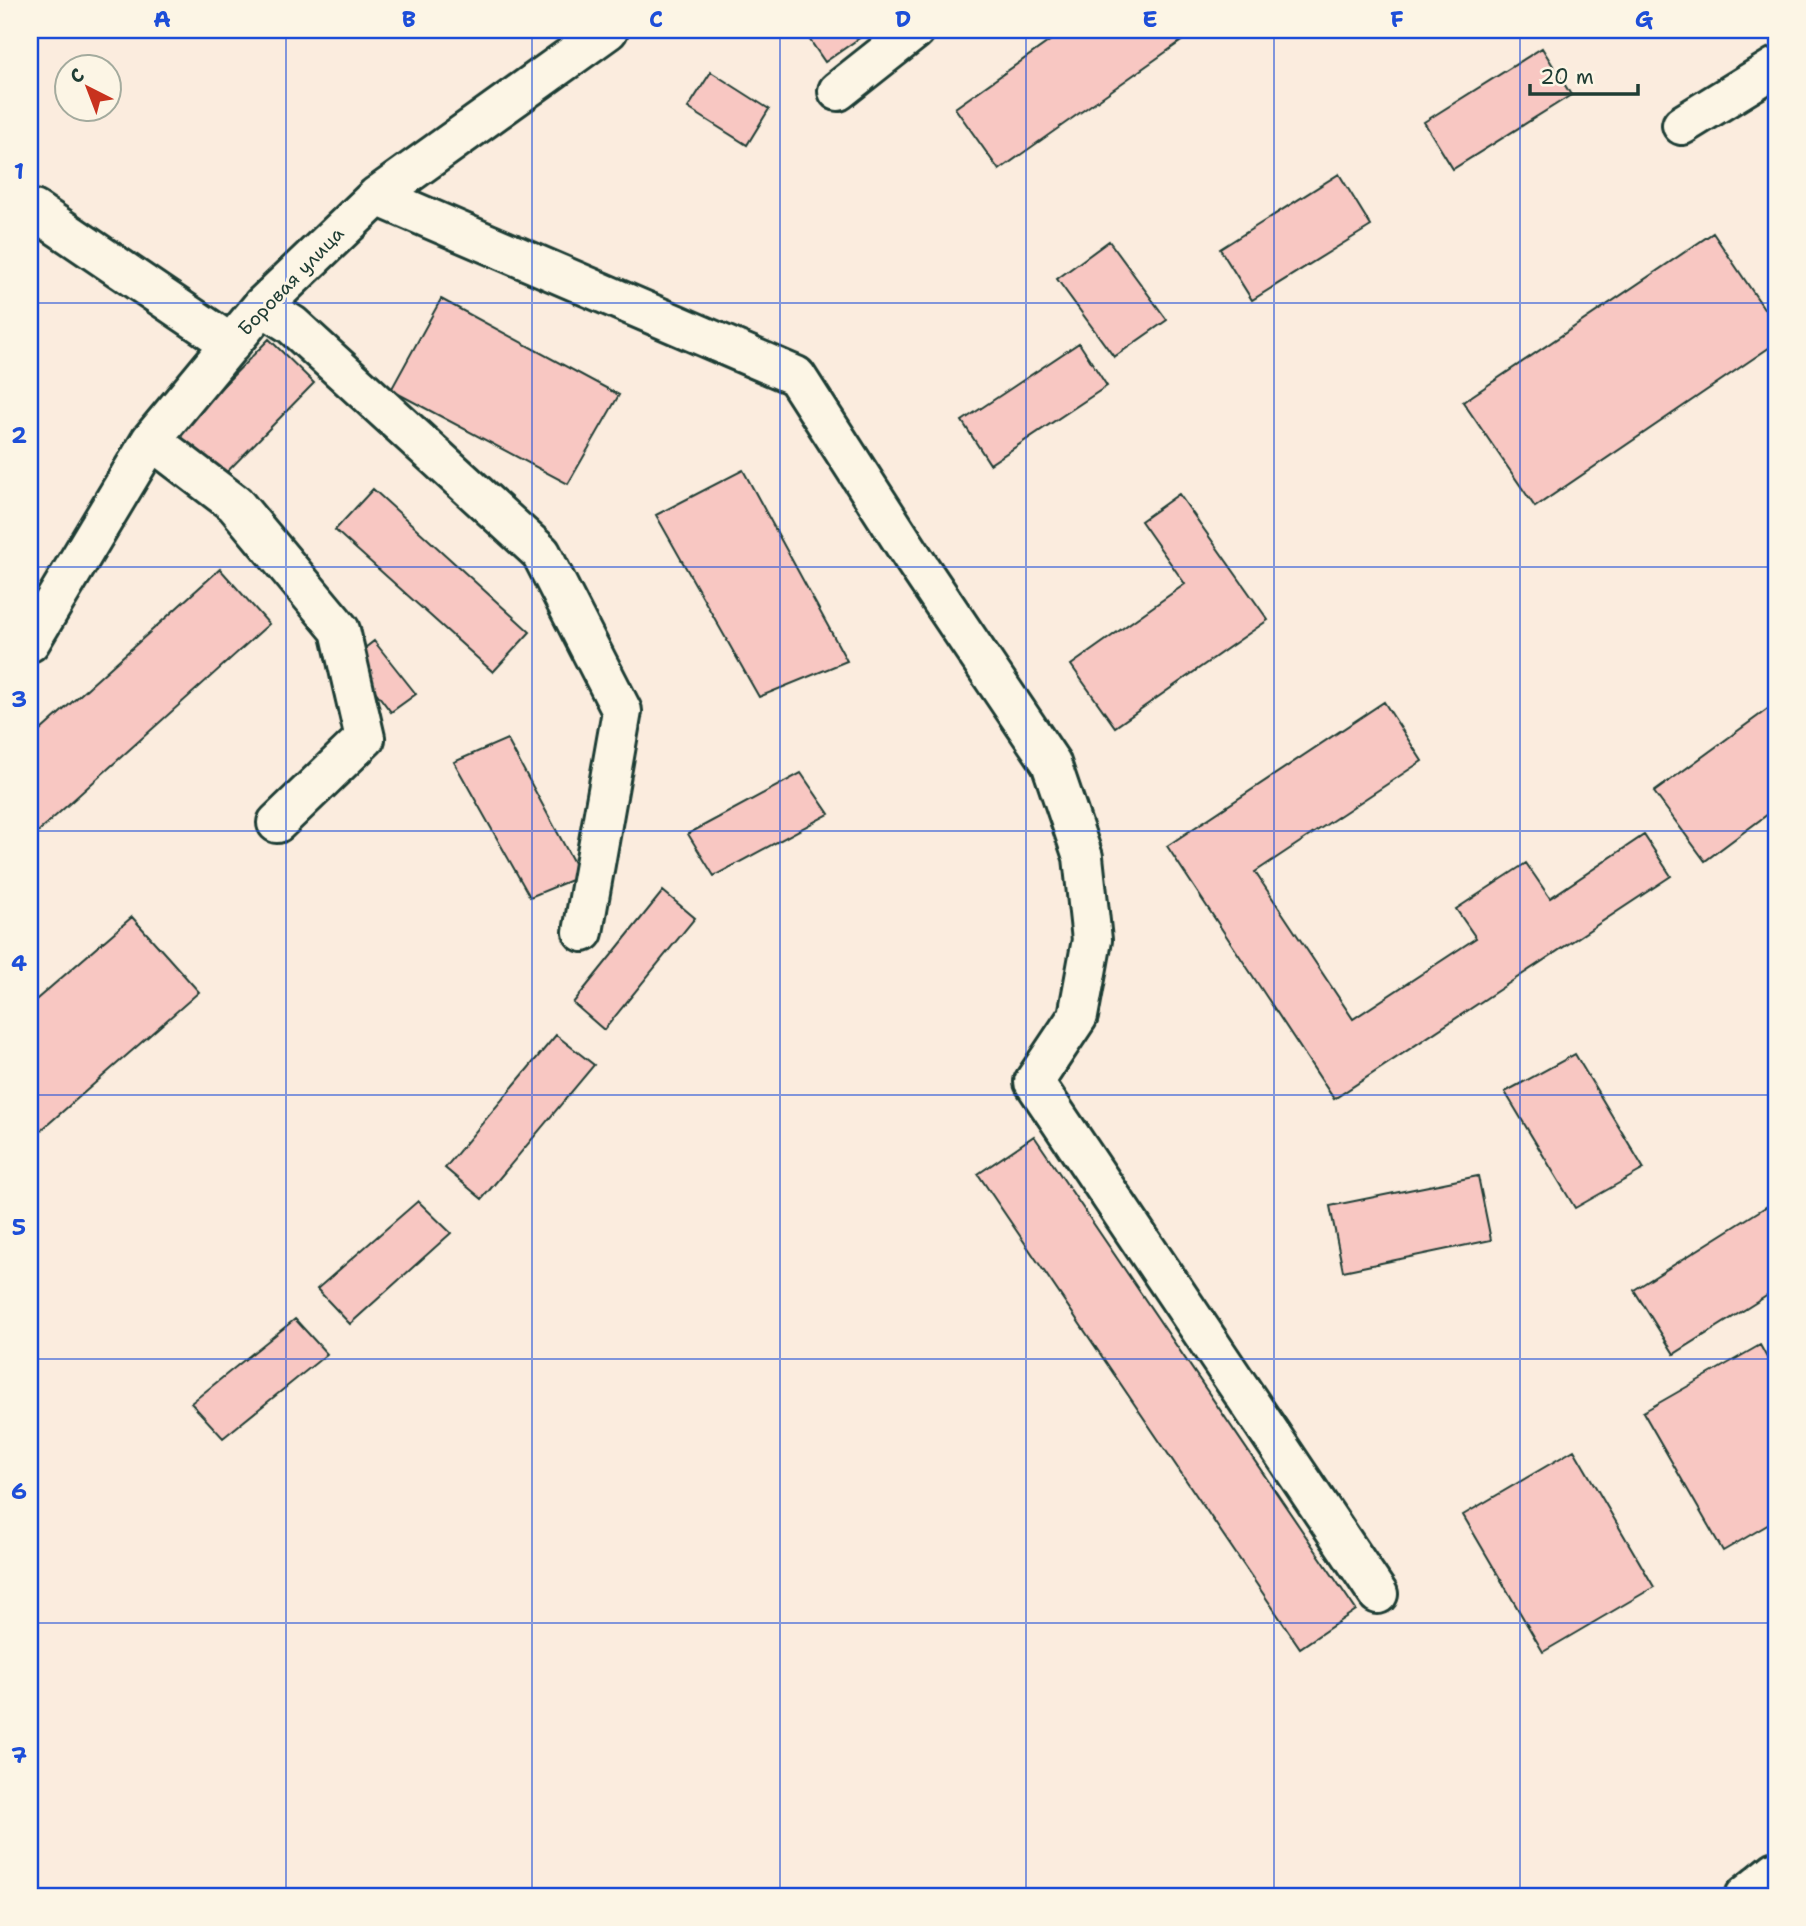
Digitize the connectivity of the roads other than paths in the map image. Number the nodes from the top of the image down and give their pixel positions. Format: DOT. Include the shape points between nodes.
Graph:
graph roads {
  1 [pos="608,30"];
  2 [pos="915,30"];
  3 [pos="1776,68"];
  4 [pos="838,92"];
  5 [pos="1682,125"];
  6 [pos="377,196"];
  7 [pos="34,210"];
  8 [pos="262,306"];
  9 [pos="231,344"];
  10 [pos="151,440"];
  11 [pos="30,642"];
  12 [pos="277,823"];
  13 [pos="583,932"];
  14 [pos="1378,1594"];
  15 [pos="1776,1871"];
  16 [pos="1745,1896"];
  1 -- 6 [label="street, Боровая улица"];
  2 -- 4 [label="street"];
  3 -- 5 [label="street"];
  6 -- 8 [label="street, Боровая улица"];
  6 -- 14 [label="street" via="796,376 1051,763 1083,857 1092,940 1078,1016 1034,1082"];
  7 -- 9 [label="street"];
  8 -- 9 [label="street, Боровая улица"];
  8 -- 13 [label="street" via="292,325 541,553 622,711"];
  9 -- 10 [label="street, Боровая улица"];
  10 -- 11 [label="street, Боровая улица"];
  10 -- 12 [label="street" via="235,504 340,630 365,738"];
  15 -- 16 [label="street"];
}
